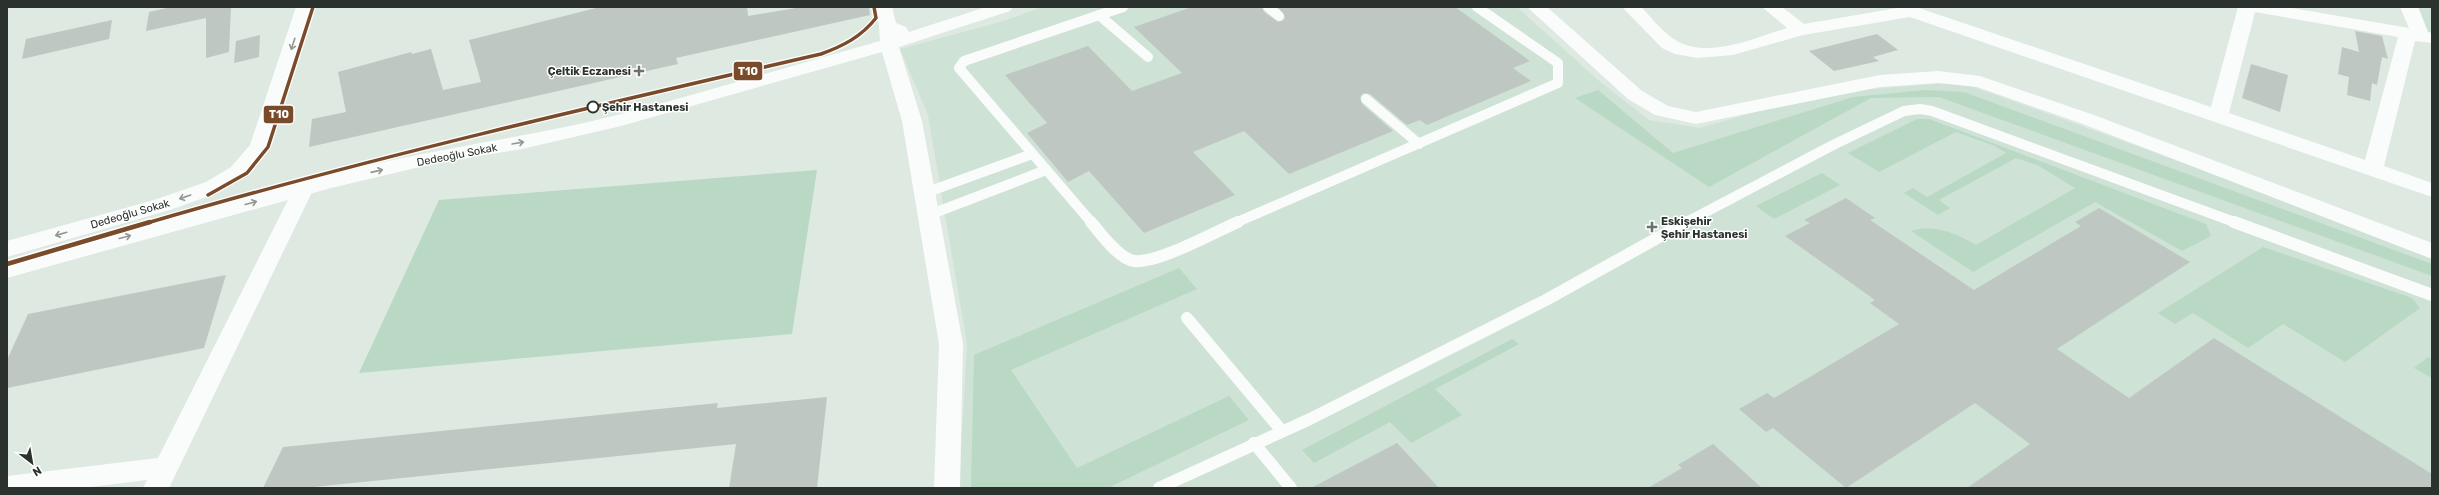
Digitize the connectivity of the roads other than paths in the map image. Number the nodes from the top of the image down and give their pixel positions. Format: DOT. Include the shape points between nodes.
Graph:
graph roads {
  1 [pos="305,7"];
  2 [pos="1004,7"];
  3 [pos="1123,7"];
  4 [pos="1268,7"];
  5 [pos="1477,7"];
  6 [pos="1536,7"];
  7 [pos="1631,7"];
  8 [pos="1771,7"];
  9 [pos="2247,7"];
  10 [pos="2256,7"];
  11 [pos="2409,7"];
  12 [pos="1911,8"];
  13 [pos="1099,15"];
  14 [pos="1279,16"];
  15 [pos="887,26"];
  16 [pos="1800,30"];
  17 [pos="2420,36"];
  18 [pos="1148,57"];
  19 [pos="1366,99"];
  20 [pos="2218,117"];
  21 [pos="1419,144"];
  22 [pos="1032,154"];
  23 [pos="1046,170"];
  24 [pos="2373,170"];
  25 [pos="304,188"];
  26 [pos="2432,190"];
  27 [pos="925,193"];
  28 [pos="929,215"];
  29 [pos="7,249"];
  30 [pos="2432,251"];
  31 [pos="7,270"];
  32 [pos="2432,295"];
  33 [pos="1187,318"];
  34 [pos="1282,431"];
  35 [pos="1254,443"];
  36 [pos="161,478"];
  37 [pos="7,487"];
  38 [pos="946,488"];
  39 [pos="1159,488"];
  40 [pos="1291,488"];
  1 -- 29 [label="street, Dedeoğlu Sokak, one-way" via="260,147 238,172 213,187 162,205"];
  2 -- 15 [label="street, Dedeoğlu Sokak" via="921,34"];
  3 -- 13 [label="lane"];
  4 -- 14 [label="lane"];
  5 -- 21 [label="lane" via="1558,63 1558,83"];
  6 -- 30 [label="street" via="1634,96 1662,111 1696,118 1880,81 1938,77 1980,82 2087,119"];
  7 -- 16 [label="street" via="1670,45 1694,52 1724,52"];
  8 -- 16 [label="street"];
  9 -- 20 [label="street"];
  10 -- 17 [label="street"];
  11 -- 17 [label="street"];
  12 -- 16 [label="street"];
  12 -- 20 [label="street"];
  13 -- 18 [label="lane"];
  13 -- 22 [label="lane" via="964,61 959,68"];
  25 -- 15 [label="street, Dedeoğlu Sokak, one-way" via="442,156 522,143 682,103 757,80"];
  15 -- 27 [label="street" via="912,121"];
  17 -- 24 [label="street"];
  19 -- 21 [label="lane"];
  20 -- 24 [label="street"];
  21 -- 23 [label="lane" via="1153,259 1133,261 1113,248"];
  22 -- 23 [label="lane"];
  22 -- 27 [label="lane"];
  23 -- 28 [label="lane"];
  24 -- 26 [label="street"];
  31 -- 25 [label="street, Dedeoğlu Sokak, one-way"];
  25 -- 36 [label="street"];
  27 -- 28 [label="street"];
  28 -- 38 [label="street" via="951,344"];
  32 -- 34 [label="lane" via="1932,111 1920,109 1904,111 1833,144 1546,300"];
  33 -- 34 [label="lane"];
  34 -- 35 [label="lane"];
  35 -- 39 [label="lane"];
  35 -- 40 [label="lane"];
  36 -- 37 [label="street"];
}
